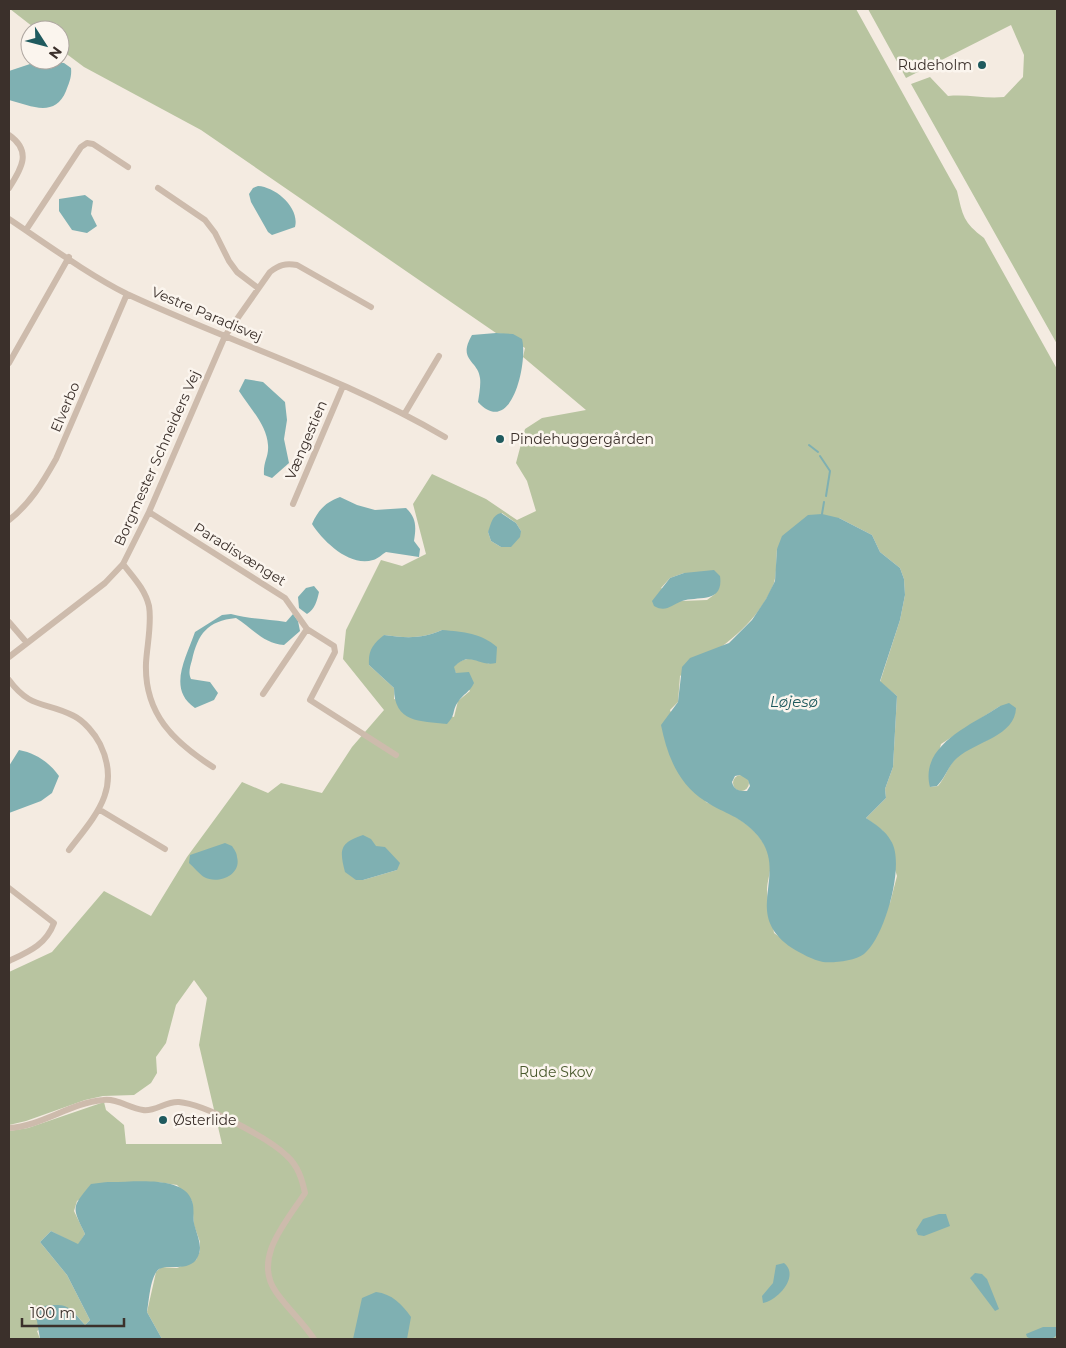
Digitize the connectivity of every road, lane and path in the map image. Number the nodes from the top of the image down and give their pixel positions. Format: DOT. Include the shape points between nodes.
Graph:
graph roads {
  1 [pos="9,135"];
  2 [pos="128,167"];
  3 [pos="9,188"];
  4 [pos="158,188"];
  5 [pos="9,219"];
  6 [pos="26,230"];
  7 [pos="69,257"];
  8 [pos="258,288"];
  9 [pos="127,294"];
  10 [pos="371,307"];
  11 [pos="225,336"];
  12 [pos="438,356"];
  13 [pos="9,363"];
  14 [pos="343,386"];
  15 [pos="405,413"];
  16 [pos="445,437"];
  17 [pos="293,504"];
  18 [pos="149,512"];
  19 [pos="9,520"];
  20 [pos="123,564"];
  21 [pos="9,622"];
  22 [pos="307,628"];
  23 [pos="27,643"];
  24 [pos="9,657"];
  25 [pos="9,680"];
  26 [pos="263,694"];
  27 [pos="396,755"];
  28 [pos="213,767"];
  29 [pos="100,810"];
  30 [pos="69,850"];
  31 [pos="165,850"];
  32 [pos="9,888"];
  33 [pos="9,961"];
  34 [pos="9,1128"];
  35 [pos="314,1339"];
  1 -- 3 [label="street" via="18,141 23,160"];
  2 -- 6 [label="street" via="93,144 86,143"];
  4 -- 8 [label="street" via="205,220 216,233 237,272"];
  5 -- 6 [label="street, Vestre Paradisvej"];
  6 -- 7 [label="street, Vestre Paradisvej"];
  7 -- 9 [label="street, Vestre Paradisvej"];
  7 -- 13 [label="street"];
  8 -- 10 [label="street, Borgmester Schneiders Vej" via="278,266 297,265"];
  8 -- 11 [label="street, Borgmester Schneiders Vej"];
  9 -- 11 [label="street, Vestre Paradisvej"];
  9 -- 19 [label="street, Elverbo" via="56,459 38,489"];
  11 -- 14 [label="street, Vestre Paradisvej"];
  11 -- 18 [label="street, Borgmester Schneiders Vej"];
  12 -- 15 [label="street"];
  14 -- 15 [label="street, Vestre Paradisvej"];
  14 -- 17 [label="street, Vængestien"];
  15 -- 16 [label="street, Vestre Paradisvej"];
  18 -- 20 [label="street, Borgmester Schneiders Vej"];
  18 -- 22 [label="street, Paradisvænget" via="285,598"];
  20 -- 23 [label="street, Borgmester Schneiders Vej" via="105,583"];
  20 -- 28 [label="street" via="141,588 149,606 146,665 147,686 153,706 174,739"];
  21 -- 23 [label="street"];
  22 -- 26 [label="street"];
  22 -- 27 [label="street, Paradisvænget" via="334,646 336,652 310,700"];
  23 -- 24 [label="street, Borgmester Schneiders Vej"];
  25 -- 29 [label="street" via="26,699 77,717 98,740 108,769 107,790"];
  29 -- 30 [label="street"];
  29 -- 31 [label="street"];
  32 -- 33 [label="street" via="54,923 38,947"];
  34 -- 35 [label="street" via="104,1099 145,1111 178,1102 237,1123 287,1155 302,1180 305,1192 273,1245 266,1268 275,1291"];
}
